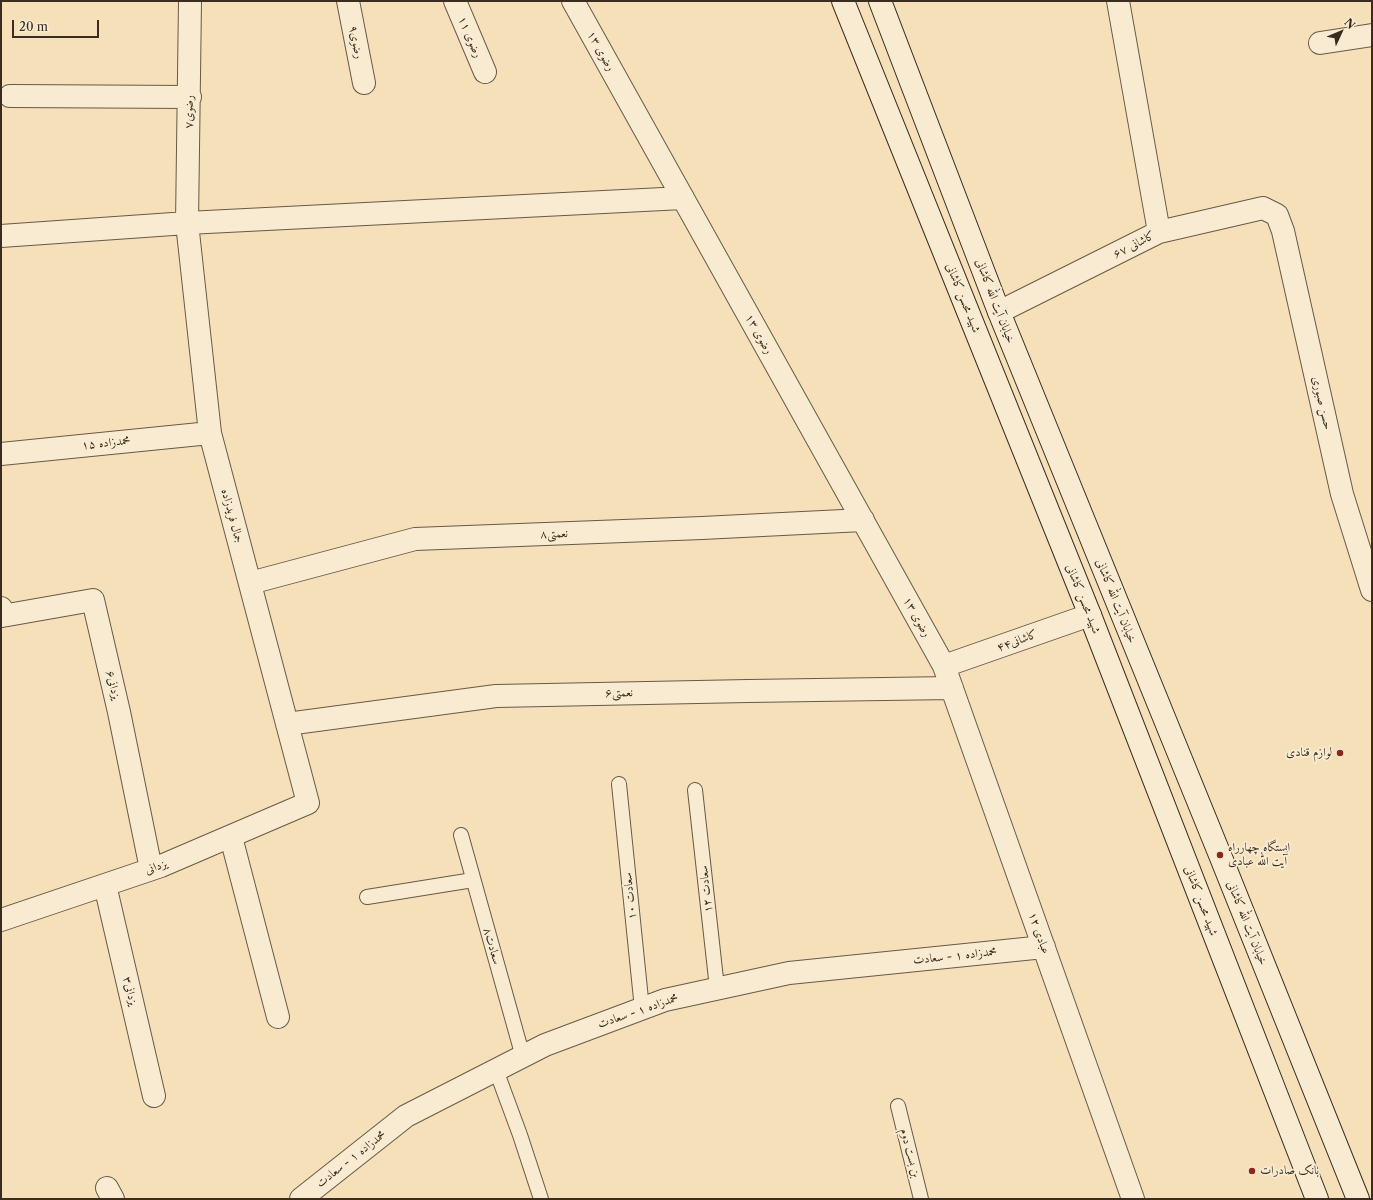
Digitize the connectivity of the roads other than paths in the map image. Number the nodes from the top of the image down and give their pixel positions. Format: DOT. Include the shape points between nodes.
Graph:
graph roads {
  1 [pos="190,1"];
  2 [pos="348,1"];
  3 [pos="455,1"];
  4 [pos="573,1"];
  5 [pos="843,1"];
  6 [pos="880,1"];
  7 [pos="1118,1"];
  8 [pos="1372,35"];
  9 [pos="1320,43"];
  10 [pos="485,72"];
  11 [pos="364,83"];
  12 [pos="10,96"];
  13 [pos="190,97"];
  14 [pos="683,198"];
  15 [pos="1277,215"];
  16 [pos="187,223"];
  17 [pos="1160,232"];
  18 [pos="1,236"];
  19 [pos="999,312"];
  20 [pos="210,433"];
  21 [pos="1,454"];
  22 [pos="863,520"];
  23 [pos="250,583"];
  24 [pos="1372,590"];
  25 [pos="1,608"];
  26 [pos="1090,615"];
  27 [pos="944,666"];
  28 [pos="952,688"];
  29 [pos="287,724"];
  30 [pos="619,784"];
  31 [pos="695,790"];
  32 [pos="308,803"];
  33 [pos="461,835"];
  34 [pos="231,836"];
  35 [pos="151,869"];
  36 [pos="473,880"];
  37 [pos="105,885"];
  38 [pos="366,897"];
  39 [pos="1,920"];
  40 [pos="1044,947"];
  41 [pos="717,988"];
  42 [pos="642,1008"];
  43 [pos="278,1017"];
  44 [pos="523,1056"];
  45 [pos="496,1070"];
  46 [pos="154,1096"];
  47 [pos="898,1106"];
  48 [pos="301,1199"];
  49 [pos="541,1199"];
  50 [pos="921,1199"];
  51 [pos="1133,1199"];
  52 [pos="1317,1199"];
  53 [pos="1358,1199"];
  1 -- 13 [label="street, رضوی۷"];
  2 -- 11 [label="street, رضوی۹"];
  3 -- 10 [label="street, رضوی ۱۱"];
  4 -- 14 [label="street, رضوی ۱۳"];
  5 -- 26 [label="street, شهید محسن کاشانی"];
  6 -- 19 [label="street, خیابان آیت الله کاشانی"];
  7 -- 17 [label="street"];
  8 -- 9 [label="street"];
  12 -- 13 [label="street"];
  13 -- 16 [label="street, رضوی۷"];
  14 -- 16 [label="street"];
  14 -- 22 [label="street, رضوی ۱۳"];
  15 -- 17 [label="street, کاشانی ۶۷" via="1264,208"];
  15 -- 24 [label="street, حسن صبوری" via="1283,231 1342,494"];
  16 -- 18 [label="street"];
  16 -- 20 [label="street, جمال فریدزاده"];
  17 -- 19 [label="street, کاشانی ۶۷"];
  19 -- 53 [label="street, خیابان آیت الله کاشانی"];
  20 -- 21 [label="street, محمدزاده ۱۵"];
  20 -- 23 [label="street, جمال فریدزاده"];
  22 -- 23 [label="street, نعمتی۸" via="414,539"];
  22 -- 27 [label="street, رضوی ۱۳"];
  23 -- 29 [label="street, جمال فریدزاده"];
  25 -- 35 [label="street, یزدانی۶" via="2,616 93,600"];
  26 -- 27 [label="street, کاشانی۴۴"];
  26 -- 52 [label="street, شهید محسن کاشانی"];
  27 -- 28 [label="street, عبادی ۱۲"];
  28 -- 29 [label="street, نعمتی۶" via="496,696"];
  28 -- 40 [label="street, عبادی ۱۲"];
  29 -- 32 [label="street, جمال فریدزاده"];
  30 -- 42 [label="lane, سعادت ۱۰"];
  31 -- 41 [label="lane, سعادت ۱۲"];
  32 -- 34 [label="street, یزدانی"];
  33 -- 36 [label="lane, سعادت۸"];
  34 -- 35 [label="street, یزدانی"];
  34 -- 43 [label="street"];
  35 -- 37 [label="street, یزدانی"];
  36 -- 38 [label="lane"];
  36 -- 44 [label="lane, سعادت۸"];
  37 -- 39 [label="street, یزدانی"];
  37 -- 46 [label="street, یزدانی۳"];
  40 -- 41 [label="street, محمدزاده ۱ - سعادت" via="789,973"];
  40 -- 51 [label="street, عبادی ۱۲"];
  41 -- 42 [label="street, محمدزاده ۱ - سعادت"];
  42 -- 44 [label="street, محمدزاده ۱ - سعادت"];
  44 -- 45 [label="street, محمدزاده ۱ - سعادت"];
  45 -- 48 [label="street, محمدزاده ۱ - سعادت" via="406,1116"];
  45 -- 49 [label="lane"];
  47 -- 50 [label="lane, بن بست دوم"];
}
